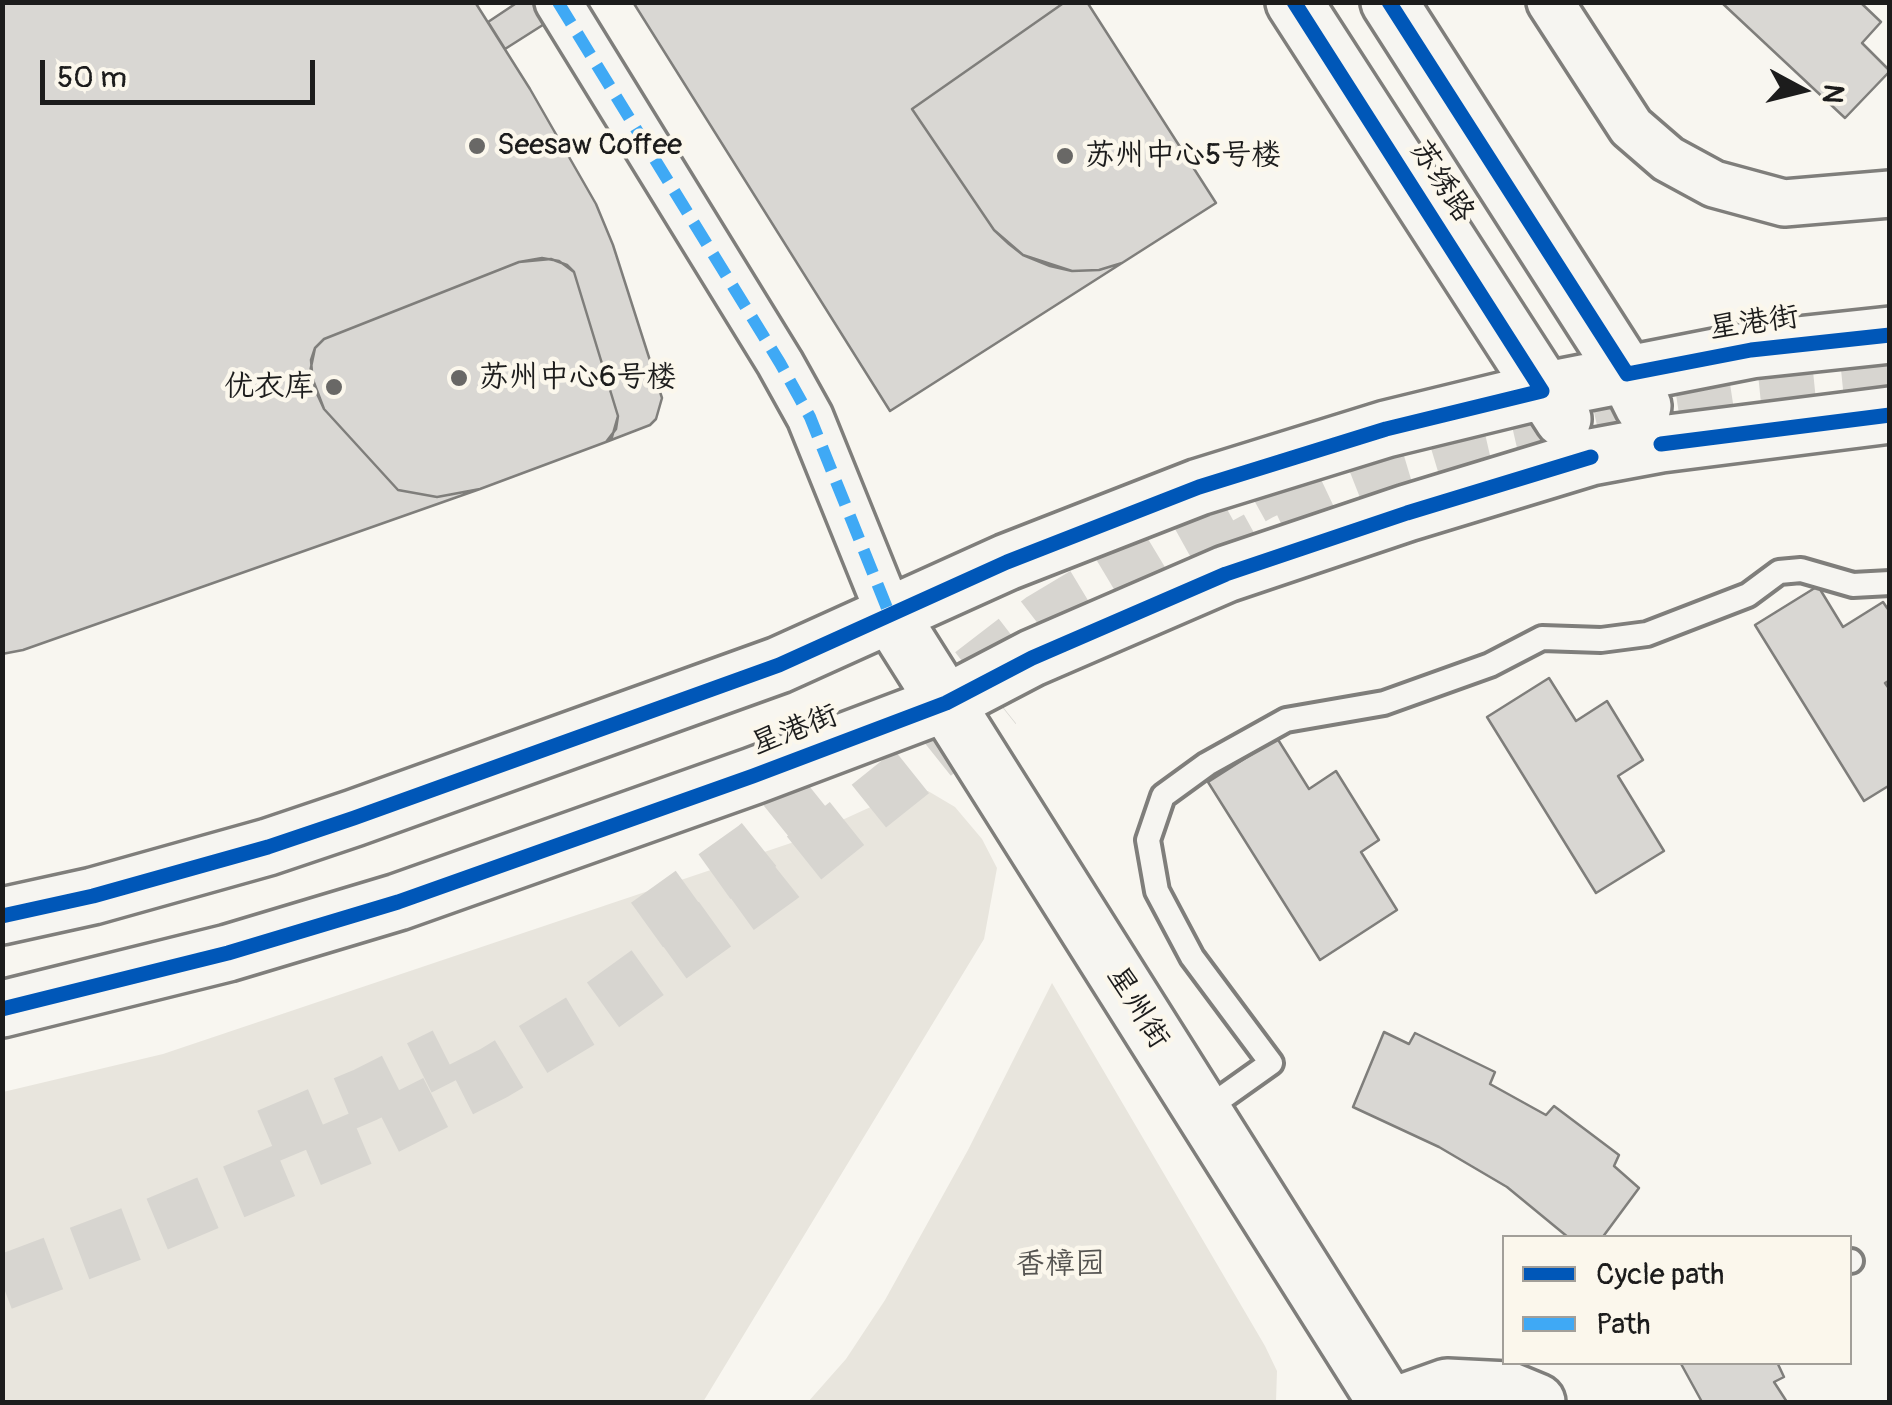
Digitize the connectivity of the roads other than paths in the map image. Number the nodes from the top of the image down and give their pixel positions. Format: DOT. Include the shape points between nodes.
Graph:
graph roads {
  1 [pos="558,2"];
  2 [pos="1294,2"];
  3 [pos="1389,2"];
  4 [pos="1550,2"];
  5 [pos="1890,194"];
  6 [pos="1890,335"];
  7 [pos="1627,374"];
  8 [pos="1542,391"];
  9 [pos="1890,415"];
  10 [pos="1661,444"];
  11 [pos="1591,458"];
  12 [pos="1890,582"];
  13 [pos="889,613"];
  14 [pos="946,702"];
  15 [pos="2,916"];
  16 [pos="2,1009"];
  17 [pos="1202,1112"];
  18 [pos="1386,1402"];
  19 [pos="1404,1402"];
  20 [pos="1538,1402"];
  1 -- 13 [label="street" via="810,417"];
  2 -- 8 [label="main road, 苏绣路"];
  3 -- 7 [label="main road, 苏绣路"];
  4 -- 5 [label="street" via="1631,128 1668,159 1714,184 1784,202"];
  6 -- 7 [label="main road, 星港街" via="1752,350"];
  7 -- 8 [label="main road, 星港街"];
  7 -- 10 [label="main road, 苏绣路"];
  8 -- 11 [label="main road, 苏绣路"];
  8 -- 13 [label="main road, 星港街" via="1386,429 1199,487"];
  9 -- 10 [label="main road, 星港街"];
  10 -- 11 [label="main road, 星港街"];
  11 -- 14 [label="main road, 星港街" via="1226,574"];
  12 -- 17 [label="lane" via="1853,585 1801,570 1779,572 1748,595 1646,634 1542,638 1384,702 1286,720 1163,796 1148,840 1157,890 1192,957 1271,1063"];
  13 -- 14 [label="main road, 星州街"];
  13 -- 15 [label="main road, 星港街" via="779,665 354,818 106,893"];
  14 -- 16 [label="main road, 星港街" via="398,902 228,954"];
  14 -- 17 [label="main road, 星州街"];
  17 -- 18 [label="main road, 星州街"];
  19 -- 20 [label="main road" via="1447,1388 1508,1390"];
}
